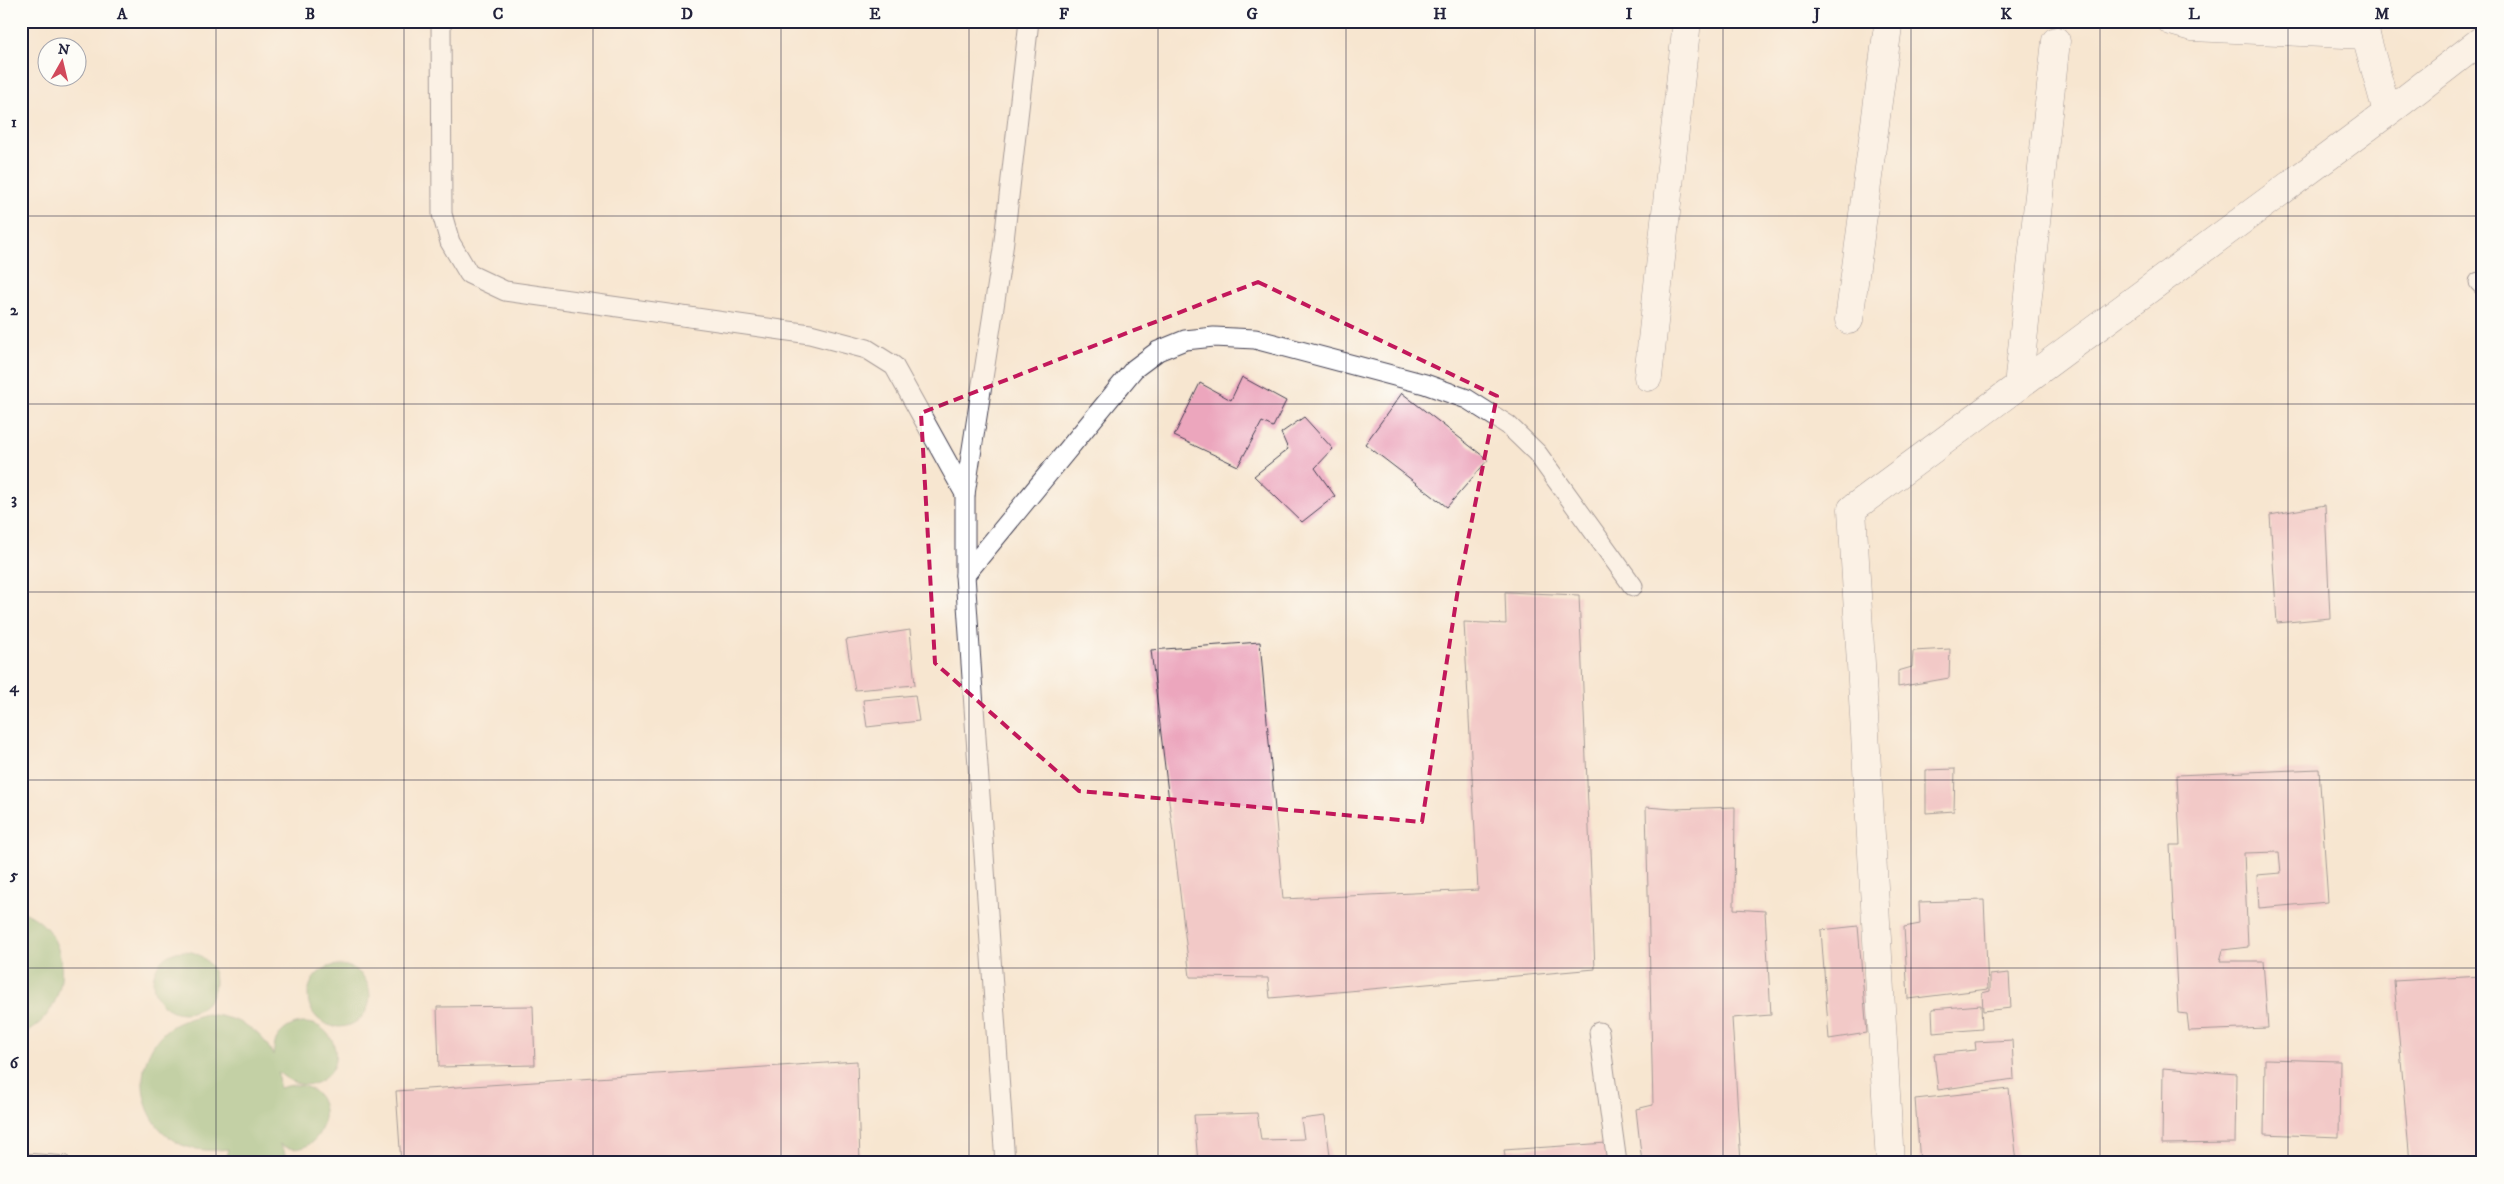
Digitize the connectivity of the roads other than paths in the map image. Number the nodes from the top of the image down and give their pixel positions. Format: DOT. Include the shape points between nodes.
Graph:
graph roads {
  1 [pos="441,21"];
  2 [pos="1030,21"];
  3 [pos="1687,21"];
  4 [pos="1886,21"];
  5 [pos="2171,21"];
  6 [pos="2364,28"];
  7 [pos="2483,38"];
  8 [pos="2056,41"];
  9 [pos="2387,112"];
  10 [pos="1849,320"];
  11 [pos="1648,377"];
  12 [pos="2018,386"];
  13 [pos="965,494"];
  14 [pos="965,575"];
  15 [pos="1633,586"];
  16 [pos="1599,1032"];
  17 [pos="1005,1163"];
  18 [pos="1617,1163"];
  19 [pos="1890,1163"];
  1 -- 13 [label="lane" via="442,214 450,242 469,274 505,291 810,334 867,349 894,366"];
  2 -- 13 [label="lane" via="1003,249"];
  3 -- 11 [label="street"];
  4 -- 10 [label="street" via="1888,26"];
  5 -- 6 [label="street" via="2192,27"];
  6 -- 9 [label="street"];
  7 -- 9 [label="street"];
  8 -- 12 [label="street"];
  9 -- 12 [label="street"];
  12 -- 19 [label="street" via="1852,508"];
  13 -- 14 [label="lane"];
  14 -- 15 [label="lane" via="1134,369 1158,351 1185,340 1214,337 1255,339 1425,384 1467,399 1508,425 1537,453"];
  14 -- 17 [label="lane"];
  16 -- 18 [label="lane"];
}
